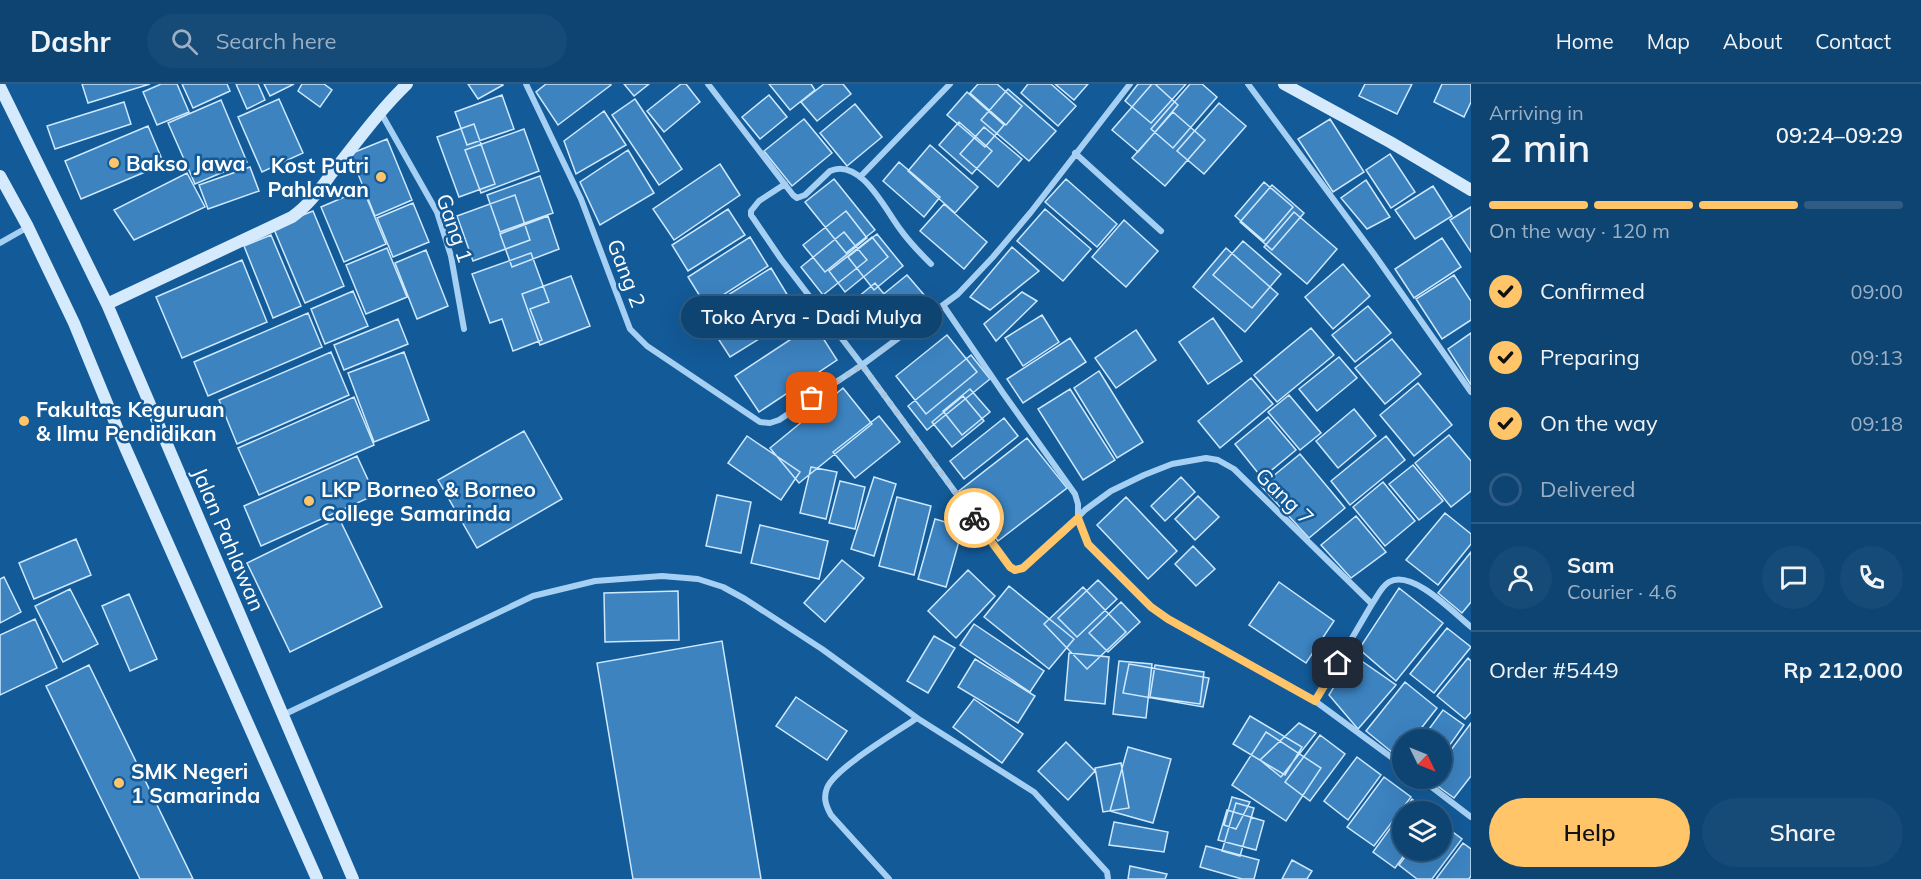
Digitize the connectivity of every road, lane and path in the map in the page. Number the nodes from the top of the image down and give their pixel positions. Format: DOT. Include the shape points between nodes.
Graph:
graph roads {
  1 [pos="407,84"];
  2 [pos="526,84"];
  3 [pos="708,84"];
  4 [pos="950,84"];
  5 [pos="1130,84"];
  6 [pos="1248,84"];
  7 [pos="1289,85"];
  8 [pos="0,87"];
  9 [pos="381,113"];
  10 [pos="1075,153"];
  11 [pos="0,176"];
  12 [pos="860,177"];
  13 [pos="784,184"];
  14 [pos="1471,190"];
  15 [pos="28,226"];
  16 [pos="1161,231"];
  17 [pos="0,243"];
  18 [pos="931,264"];
  19 [pos="107,304"];
  20 [pos="944,304"];
  21 [pos="464,329"];
  22 [pos="862,365"];
  23 [pos="1471,392"];
  24 [pos="1078,518"];
  25 [pos="1372,604"];
  26 [pos="1471,627"];
  27 [pos="1315,701"];
  28 [pos="283,715"];
  29 [pos="917,718"];
  30 [pos="1392,758"];
  31 [pos="1434,789"];
  32 [pos="1471,817"];
  33 [pos="317,879"];
  34 [pos="353,879"];
  35 [pos="889,879"];
  36 [pos="1108,879"];
  1 -- 9 [label="street"];
  2 -- 22 [label="street, Gang 2" via="581,199 630,329 647,346 760,422 770,423"];
  3 -- 13 [label="street"];
  4 -- 12 [label="street"];
  5 -- 10 [label="street"];
  6 -- 23 [label="street"];
  7 -- 14 [label="street"];
  8 -- 19 [label="street, Jalan Pahlawan"];
  9 -- 19 [label="street" via="292,217"];
  9 -- 21 [label="street, Gang 1" via="437,212 451,256"];
  10 -- 16 [label="street"];
  10 -- 20 [label="street" via="993,257"];
  11 -- 15 [label="street"];
  12 -- 13 [label="street" via="844,168 835,169 797,198"];
  12 -- 18 [label="street" via="901,232"];
  13 -- 22 [label="street" via="759,201 751,215"];
  15 -- 17 [label="street"];
  15 -- 33 [label="street"];
  19 -- 28 [label="street, Jalan Pahlawan"];
  20 -- 22 [label="street"];
  20 -- 24 [label="street" via="1075,494"];
  22 -- 24 [label="street, Gang 7" via="1012,569 1023,568"];
  24 -- 25 [label="street, Gang 7" via="1111,491 1144,475 1195,459 1218,460 1234,469"];
  24 -- 27 [label="street" via="1088,544 1151,607"];
  25 -- 26 [label="street" via="1385,585 1396,579 1407,580 1419,585"];
  25 -- 27 [label="street"];
  27 -- 30 [label="street"];
  28 -- 29 [label="street" via="533,596 595,581 672,576 698,579 745,599"];
  28 -- 34 [label="street, Jalan Pahlawan"];
  29 -- 35 [label="street" via="842,770 830,782 825,799 831,815"];
  29 -- 36 [label="street" via="1034,792 1107,872"];
  31 -- 32 [label="street"];
}
